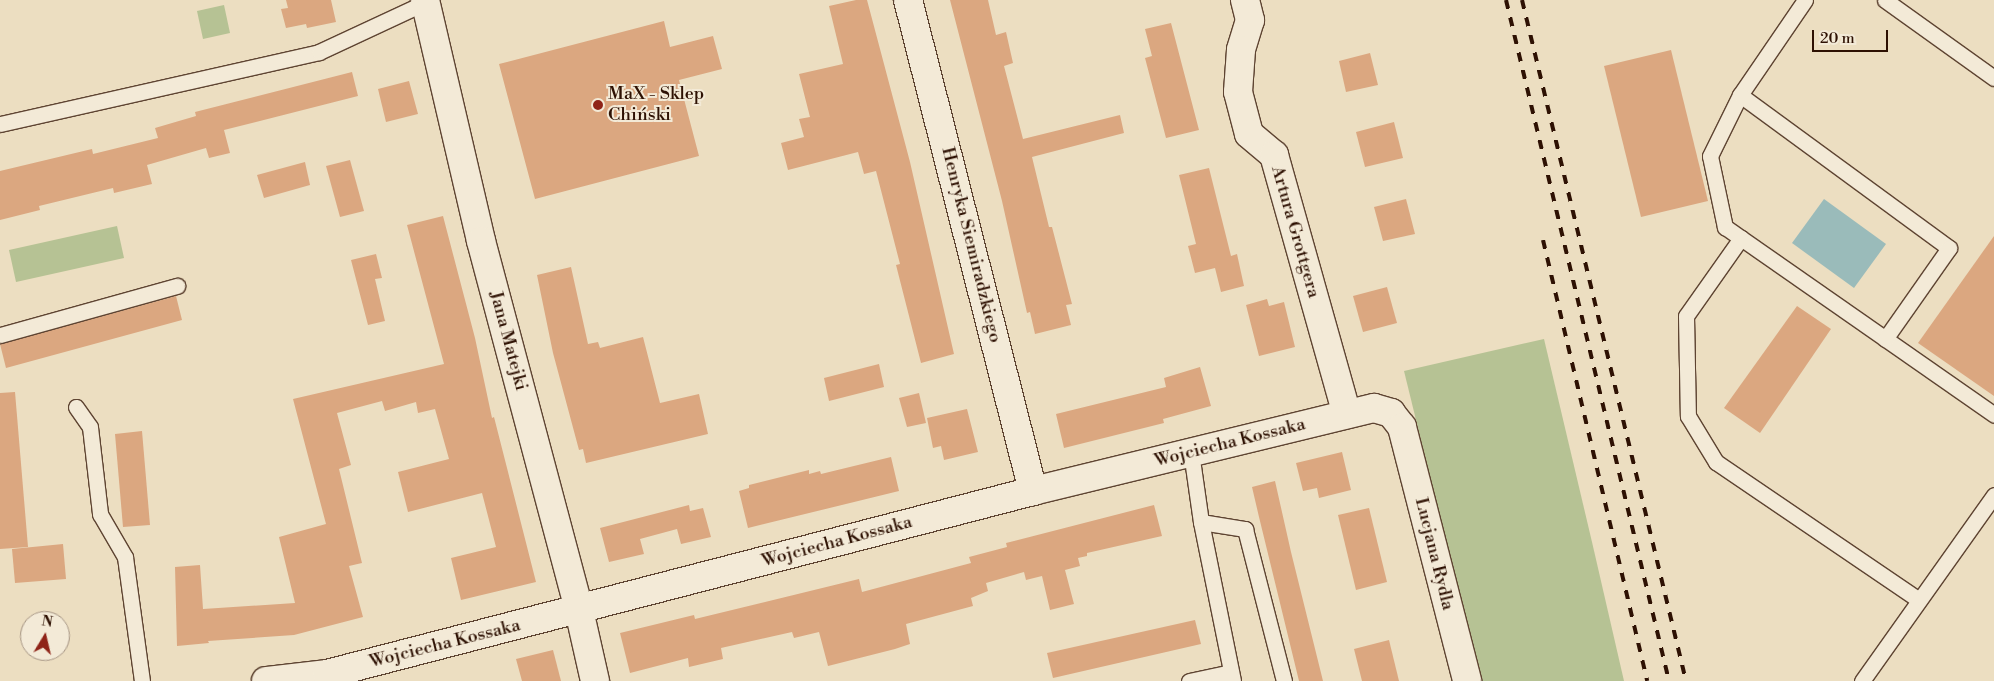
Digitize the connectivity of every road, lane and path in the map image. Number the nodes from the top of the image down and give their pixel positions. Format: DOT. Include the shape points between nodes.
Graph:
graph roads {
  1 [pos="908,0"];
  2 [pos="1245,0"];
  3 [pos="1805,0"];
  4 [pos="1885,0"];
  5 [pos="426,1"];
  6 [pos="1994,78"];
  7 [pos="1740,95"];
  8 [pos="0,124"];
  9 [pos="1740,238"];
  10 [pos="177,286"];
  11 [pos="0,335"];
  12 [pos="1886,339"];
  13 [pos="76,407"];
  14 [pos="1347,414"];
  15 [pos="1994,416"];
  16 [pos="1402,427"];
  17 [pos="1191,452"];
  18 [pos="1033,491"];
  19 [pos="1994,495"];
  20 [pos="1200,522"];
  21 [pos="1919,600"];
  22 [pos="579,610"];
  23 [pos="1232,677"];
  24 [pos="328,678"];
  25 [pos="142,681"];
  26 [pos="266,681"];
  27 [pos="594,681"];
  28 [pos="1190,681"];
  29 [pos="1284,681"];
  30 [pos="1467,681"];
  31 [pos="1862,681"];
  1 -- 18 [label="street, Henryka Siemiradzkiego"];
  2 -- 14 [label="street, Artura Grottgera" via="1250,20 1241,50 1238,92 1249,134 1274,155"];
  3 -- 7 [label="lane"];
  4 -- 6 [label="lane"];
  5 -- 8 [label="lane" via="319,52"];
  5 -- 22 [label="street, Jana Matejki" via="481,241"];
  7 -- 9 [label="lane" via="1710,156 1726,228"];
  7 -- 12 [label="lane" via="1949,248"];
  9 -- 12 [label="lane"];
  9 -- 21 [label="lane" via="1686,316 1688,416 1716,462"];
  10 -- 11 [label="lane"];
  12 -- 15 [label="lane"];
  13 -- 25 [label="lane" via="90,427 100,514 125,557"];
  14 -- 16 [label="street, Wojciecha Kossaka" via="1374,408 1391,413"];
  14 -- 17 [label="street, Wojciecha Kossaka"];
  16 -- 30 [label="street, Lucjana Rydla"];
  17 -- 18 [label="street, Wojciecha Kossaka"];
  17 -- 20 [label="lane"];
  18 -- 22 [label="street, Wojciecha Kossaka"];
  19 -- 21 [label="lane"];
  20 -- 23 [label="lane"];
  20 -- 29 [label="lane" via="1245,529"];
  21 -- 31 [label="lane"];
  22 -- 24 [label="street, Wojciecha Kossaka"];
  22 -- 27 [label="street, Jana Matejki"];
  23 -- 28 [label="lane"];
  24 -- 26 [label="street, Wojciecha Kossaka"];
}
